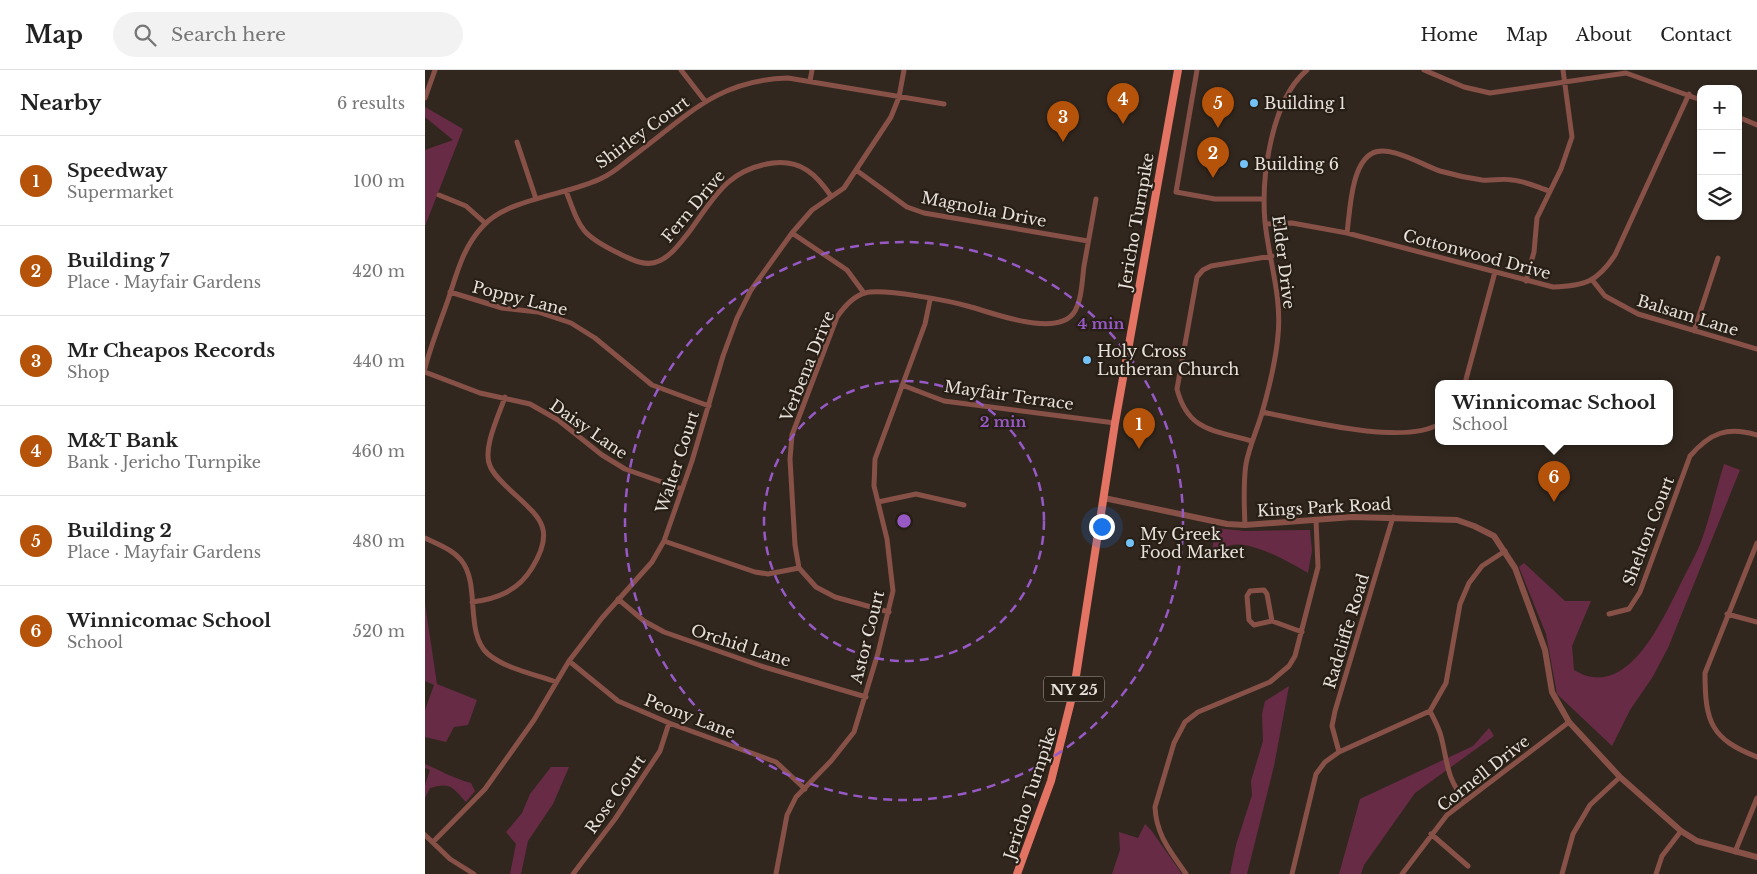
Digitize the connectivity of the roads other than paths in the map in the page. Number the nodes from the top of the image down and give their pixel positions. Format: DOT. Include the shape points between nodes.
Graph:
graph roads {
  1 [pos="435,70"];
  2 [pos="681,70"];
  3 [pos="812,70"];
  4 [pos="904,70"];
  5 [pos="1178,70"];
  6 [pos="1197,70"];
  7 [pos="1307,70"];
  8 [pos="1424,70"];
  9 [pos="1563,70"];
  10 [pos="1434,72"];
  11 [pos="1565,80"];
  12 [pos="810,81"];
  13 [pos="1689,94"];
  14 [pos="899,97"];
  15 [pos="425,98"];
  16 [pos="1697,98"];
  17 [pos="705,101"];
  18 [pos="944,104"];
  19 [pos="1742,119"];
  20 [pos="1757,125"];
  21 [pos="517,142"];
  22 [pos="855,170"];
  23 [pos="566,191"];
  24 [pos="1549,191"];
  25 [pos="439,195"];
  26 [pos="831,196"];
  27 [pos="536,199"];
  28 [pos="1096,199"];
  29 [pos="1264,199"];
  30 [pos="485,223"];
  31 [pos="1266,224"];
  32 [pos="1347,232"];
  33 [pos="792,233"];
  34 [pos="1088,241"];
  35 [pos="1272,256"];
  36 [pos="1718,258"];
  37 [pos="1495,272"];
  38 [pos="1526,280"];
  39 [pos="1593,281"];
  40 [pos="450,292"];
  41 [pos="864,293"];
  42 [pos="930,300"];
  43 [pos="1694,331"];
  44 [pos="427,349"];
  45 [pos="1757,349"];
  46 [pos="425,368"];
  47 [pos="425,372"];
  48 [pos="1466,380"];
  49 [pos="902,385"];
  50 [pos="505,397"];
  51 [pos="709,406"];
  52 [pos="1262,412"];
  53 [pos="1115,423"];
  54 [pos="1435,427"];
  55 [pos="1757,435"];
  56 [pos="1252,441"];
  57 [pos="682,489"];
  58 [pos="1104,498"];
  59 [pos="878,502"];
  60 [pos="964,505"];
  61 [pos="1393,517"];
  62 [pos="1316,520"];
  63 [pos="1245,524"];
  64 [pos="425,538"];
  65 [pos="664,541"];
  66 [pos="1757,543"];
  67 [pos="1505,551"];
  68 [pos="799,568"];
  69 [pos="618,599"];
  70 [pos="472,602"];
  71 [pos="889,612"];
  72 [pos="1609,614"];
  73 [pos="1727,614"];
  74 [pos="1272,621"];
  75 [pos="1757,622"];
  76 [pos="1302,632"];
  77 [pos="569,661"];
  78 [pos="556,682"];
  79 [pos="866,697"];
  80 [pos="1430,711"];
  81 [pos="1569,722"];
  82 [pos="669,723"];
  83 [pos="1339,752"];
  84 [pos="1757,757"];
  85 [pos="1620,777"];
  86 [pos="805,789"];
  87 [pos="1757,798"];
  88 [pos="1465,800"];
  89 [pos="1681,831"];
  90 [pos="1431,834"];
  91 [pos="425,835"];
  92 [pos="433,842"];
  93 [pos="1735,852"];
  94 [pos="1757,857"];
  95 [pos="1468,866"];
  96 [pos="474,874"];
  97 [pos="573,874"];
  98 [pos="776,874"];
  99 [pos="1017,874"];
  100 [pos="1187,874"];
  101 [pos="1292,874"];
  102 [pos="1402,874"];
  103 [pos="1562,874"];
  104 [pos="1656,874"];
  1 -- 15 [label="street"];
  2 -- 17 [label="street"];
  3 -- 12 [label="street"];
  4 -- 14 [label="street, Walter Court"];
  5 -- 53 [label="main road, Jericho Turnpike / NY 25"];
  6 -- 29 [label="street" via="1176,192 1215,199"];
  7 -- 29 [label="street, Elder Drive" via="1297,78 1282,103 1274,132"];
  8 -- 10 [label="street"];
  9 -- 11 [label="street"];
  10 -- 11 [label="street" via="1464,87 1490,93"];
  11 -- 13 [label="street" via="1626,73"];
  11 -- 24 [label="street" via="1572,137"];
  12 -- 14 [label="street, Shirley Court"];
  12 -- 17 [label="street, Shirley Court" via="767,79 734,86"];
  13 -- 16 [label="street"];
  13 -- 39 [label="street" via="1615,256"];
  14 -- 18 [label="street, Shirley Court"];
  14 -- 22 [label="street, Walter Court" via="891,117"];
  17 -- 23 [label="street, Shirley Court" via="603,178"];
  19 -- 20 [label="street"];
  21 -- 27 [label="street"];
  22 -- 26 [label="street, Walter Court" via="843,188"];
  22 -- 34 [label="street, Magnolia Drive" via="907,207 924,213"];
  23 -- 26 [label="street, Fern Drive" via="580,228 592,240 643,264 658,262 669,254 733,176 754,166 792,163 806,168 819,178"];
  23 -- 27 [label="street, Shirley Court"];
  24 -- 32 [label="street" via="1512,180 1463,177 1384,151 1372,153 1360,166 1354,184"];
  24 -- 38 [label="street" via="1537,218 1534,252"];
  25 -- 30 [label="street" via="466,206"];
  26 -- 33 [label="street, Walter Court" via="812,210"];
  27 -- 30 [label="street, Shirley Court"];
  28 -- 34 [label="street"];
  29 -- 31 [label="street, Elder Drive"];
  30 -- 40 [label="street, Shirley Court" via="471,238"];
  31 -- 32 [label="street, Cottonwood Drive" via="1292,223"];
  31 -- 35 [label="street, Elder Drive"];
  32 -- 37 [label="street, Cottonwood Drive"];
  33 -- 41 [label="street" via="847,270"];
  33 -- 51 [label="street, Walter Court" via="751,290 737,318"];
  34 -- 42 [label="street" via="1080,297 1074,312 1062,321 1047,324 1001,318 971,307"];
  35 -- 52 [label="street, Elder Drive" via="1279,301 1278,336"];
  35 -- 56 [label="street" via="1211,266 1197,277 1177,389 1181,405 1190,419 1203,427"];
  36 -- 43 [label="street"];
  37 -- 38 [label="street, Cottonwood Drive"];
  37 -- 48 [label="street"];
  38 -- 39 [label="street, Cottonwood Drive" via="1553,287 1573,287"];
  39 -- 43 [label="street, Balsam Lane" via="1605,296 1627,310"];
  40 -- 44 [label="street, Shirley Court"];
  40 -- 51 [label="street, Poppy Lane" via="571,323 595,338 652,385"];
  41 -- 42 [label="street" via="884,291"];
  41 -- 68 [label="street, Verbena Drive" via="846,304 837,317 792,435 791,501"];
  42 -- 49 [label="street, Astor Court" via="925,324"];
  43 -- 45 [label="street, Balsam Lane"];
  44 -- 46 [label="street, Shirley Court"];
  47 -- 50 [label="street, Daisy Lane" via="480,393"];
  49 -- 53 [label="street, Mayfair Terrace" via="944,401"];
  49 -- 59 [label="street, Astor Court" via="875,459 873,473"];
  50 -- 57 [label="street, Daisy Lane" via="530,404 558,420 625,469"];
  50 -- 70 [label="street" via="487,452 490,466 535,514 545,533 542,553 529,573 511,591 492,600"];
  51 -- 57 [label="street, Walter Court"];
  52 -- 54 [label="street" via="1353,429 1414,432"];
  52 -- 56 [label="street, Elder Drive"];
  53 -- 58 [label="main road, Jericho Turnpike / NY 25"];
  55 -- 72 [label="street, Shelton Court" via="1736,430 1717,433 1700,444 1690,456 1640,592 1629,609"];
  56 -- 63 [label="street, Elder Drive" via="1243,490"];
  57 -- 65 [label="street, Walter Court"];
  58 -- 63 [label="street, Kings Park Road" via="1227,524"];
  58 -- 99 [label="main road, Jericho Turnpike / NY 25" via="1071,706 1045,800"];
  59 -- 60 [label="street" via="916,494"];
  59 -- 71 [label="street, Astor Court" via="887,539 893,591"];
  61 -- 62 [label="street, Kings Park Road" via="1353,516"];
  61 -- 67 [label="street, Kings Park Road" via="1457,520 1494,536"];
  61 -- 83 [label="street, Radcliffe Road" via="1335,711 1332,726"];
  62 -- 63 [label="street, Kings Park Road"];
  62 -- 76 [label="street" via="1318,567"];
  64 -- 70 [label="street" via="447,548 461,560 469,576"];
  65 -- 68 [label="street" via="755,572 767,574"];
  65 -- 69 [label="street, Walter Court" via="652,562"];
  66 -- 73 [label="street"];
  67 -- 80 [label="street" via="1482,566 1469,583 1460,604 1446,683"];
  67 -- 81 [label="street, Kings Park Road" via="1515,568 1545,650 1552,692"];
  68 -- 71 [label="street" via="816,587 835,597"];
  69 -- 77 [label="street, Walter Court"];
  69 -- 79 [label="street, Orchid Lane" via="644,621 664,632 761,666"];
  70 -- 78 [label="street" via="479,640 487,654"];
  71 -- 79 [label="street, Astor Court"];
  73 -- 75 [label="street"];
  73 -- 84 [label="street" via="1705,673 1707,711 1721,739 1733,748"];
  74 -- 74 [label="street" via="1266,592 1250,591 1247,596 1249,620 1254,625"];
  74 -- 76 [label="street"];
  76 -- 100 [label="street" via="1295,656 1281,675 1198,712 1185,722 1176,737 1155,807 1163,840"];
  77 -- 78 [label="street, Walter Court"];
  77 -- 82 [label="street, Peony Lane" via="619,701"];
  78 -- 92 [label="street, Walter Court" via="534,720 485,789"];
  79 -- 86 [label="street, Astor Court" via="851,738"];
  80 -- 83 [label="street"];
  80 -- 88 [label="street" via="1441,734 1445,762 1453,785"];
  81 -- 85 [label="street, Kings Park Road"];
  81 -- 88 [label="street, Cornell Drive"];
  82 -- 86 [label="street, Peony Lane" via="776,762"];
  82 -- 97 [label="street, Rose Court" via="660,751 615,819"];
  83 -- 101 [label="street" via="1316,774"];
  85 -- 89 [label="street, Kings Park Road"];
  85 -- 103 [label="street" via="1590,805 1573,834"];
  86 -- 98 [label="street, Astor Court" via="795,797 787,815"];
  87 -- 93 [label="street"];
  88 -- 90 [label="street, Cornell Drive"];
  89 -- 93 [label="street, Kings Park Road" via="1697,841"];
  89 -- 104 [label="street" via="1662,856"];
  90 -- 95 [label="street"];
  90 -- 102 [label="street, Cornell Drive"];
  91 -- 92 [label="street"];
  92 -- 96 [label="street" via="450,859"];
  93 -- 94 [label="street, Kings Park Road"];
}
